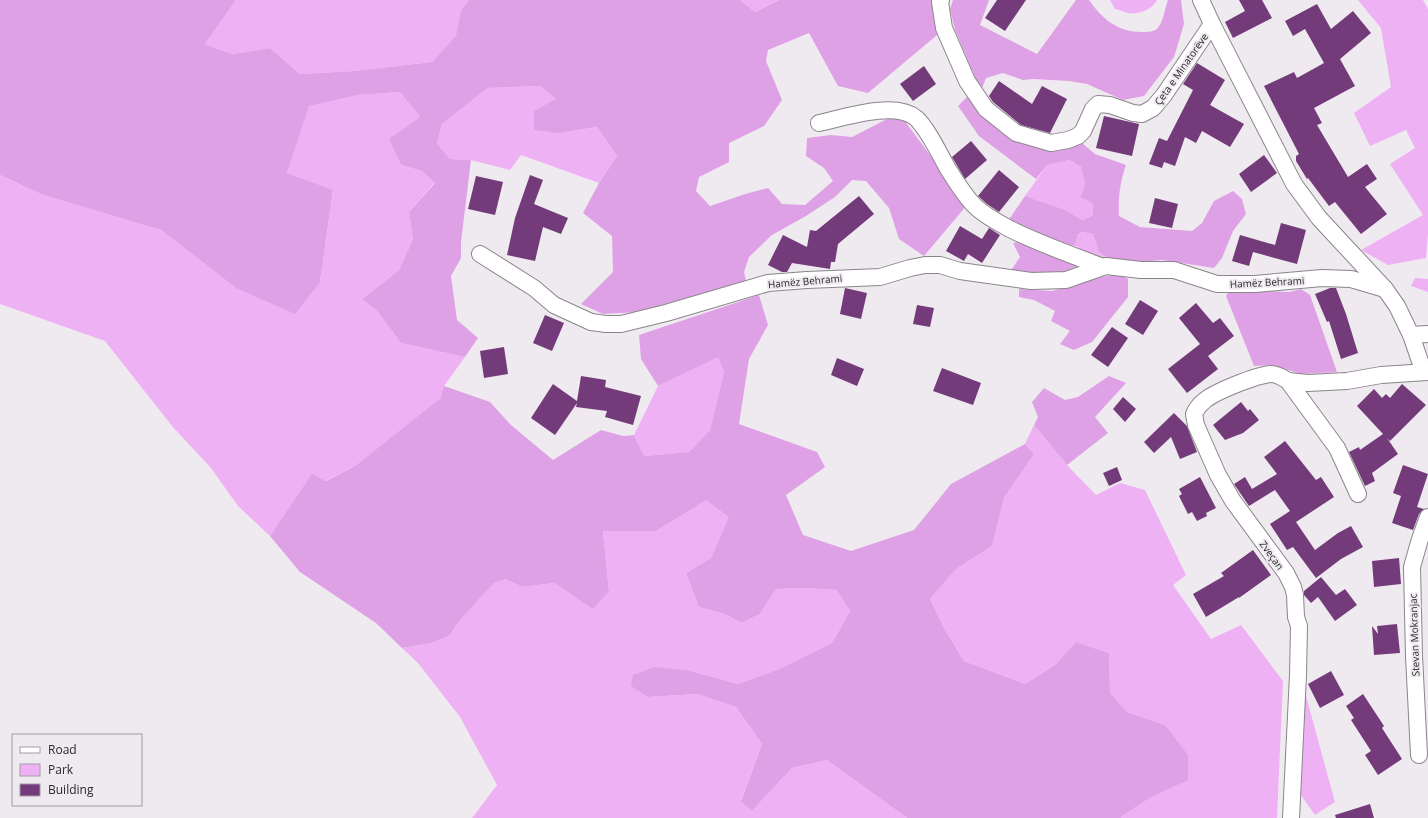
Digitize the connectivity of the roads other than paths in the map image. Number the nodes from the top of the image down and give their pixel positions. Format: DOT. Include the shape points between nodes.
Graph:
graph roads {
  1 [pos="941,0"];
  2 [pos="1202,0"];
  3 [pos="1212,24"];
  4 [pos="819,123"];
  5 [pos="480,254"];
  6 [pos="1103,267"];
  7 [pos="1385,289"];
  8 [pos="1428,334"];
  9 [pos="1411,335"];
  10 [pos="1427,372"];
  11 [pos="1288,381"];
  12 [pos="1358,494"];
  13 [pos="1428,517"];
  14 [pos="1419,755"];
  15 [pos="1291,818"];
  1 -- 3 [label="street, Çeta e Minatorëve" via="944,28 967,81 986,109 1016,133 1050,143 1078,136 1083,131 1093,108 1098,104 1142,114 1153,108"];
  2 -- 3 [label="street, Çeta e Minatorëve"];
  3 -- 7 [label="street, Çeta e Minatorëve" via="1294,184 1319,218"];
  4 -- 6 [label="street, Hamëz Behrami" via="870,112 905,112 923,127 976,208 1036,242"];
  5 -- 6 [label="street, Hamëz Behrami" via="534,288 554,305 591,322 606,324 621,324 666,313 768,283 880,277 925,265 940,265 999,278 1031,281 1066,280"];
  6 -- 7 [label="street, Hamëz Behrami" via="1174,270 1217,284 1256,284 1322,278 1351,279"];
  7 -- 9 [label="street, Çeta e Minatorëve" via="1397,306"];
  8 -- 9 [label="street"];
  9 -- 10 [label="street, Çeta e Minatorëve" via="1421,364"];
  10 -- 11 [label="street, Zveçan" via="1381,375 1347,382"];
  11 -- 12 [label="street" via="1337,448"];
  11 -- 15 [label="street, Zveçan" via="1272,374 1231,386 1204,401 1194,414 1196,425 1218,475 1233,501 1286,573 1295,595 1299,626"];
  13 -- 14 [label="street, Stevan Mokranjac" via="1412,567"];
}
